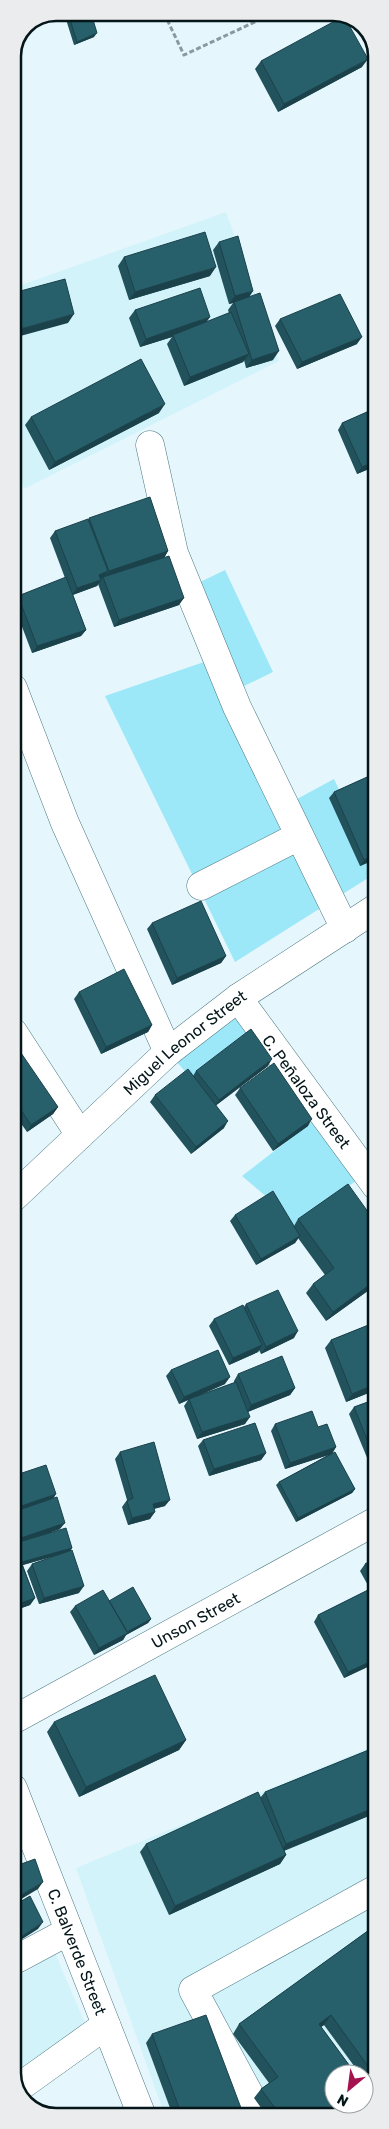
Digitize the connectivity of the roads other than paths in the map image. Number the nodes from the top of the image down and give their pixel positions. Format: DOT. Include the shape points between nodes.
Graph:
graph roads {
  1 [pos="150,445"];
  2 [pos="21,710"];
  3 [pos="299,836"];
  4 [pos="201,886"];
  5 [pos="367,914"];
  6 [pos="345,929"];
  7 [pos="238,998"];
  8 [pos="21,1045"];
  9 [pos="168,1052"];
  10 [pos="80,1135"];
  11 [pos="368,1174"];
  12 [pos="22,1190"];
  13 [pos="368,1527"];
  14 [pos="22,1715"];
  15 [pos="22,1811"];
  16 [pos="368,1893"];
  17 [pos="69,1931"];
  18 [pos="22,1956"];
  19 [pos="106,2025"];
  20 [pos="23,2084"];
  21 [pos="256,2107"];
  22 [pos="139,2108"];
  1 -- 3 [label="street" via="174,553 237,707"];
  2 -- 9 [label="street" via="65,824"];
  3 -- 4 [label="street"];
  3 -- 6 [label="street"];
  5 -- 6 [label="street, Miguel Leonor Street"];
  6 -- 7 [label="street, Miguel Leonor Street"];
  7 -- 9 [label="street, Miguel Leonor Street"];
  7 -- 11 [label="street, C. Peñaloza Street"];
  8 -- 10 [label="street"];
  9 -- 10 [label="street, Miguel Leonor Street"];
  10 -- 12 [label="street, Miguel Leonor Street"];
  13 -- 14 [label="street, Unson Street"];
  15 -- 17 [label="street, C. Balverde Street"];
  16 -- 21 [label="street" via="193,1990"];
  17 -- 18 [label="street"];
  17 -- 19 [label="street, C. Balverde Street"];
  19 -- 20 [label="street"];
  19 -- 22 [label="street, C. Balverde Street"];
}
